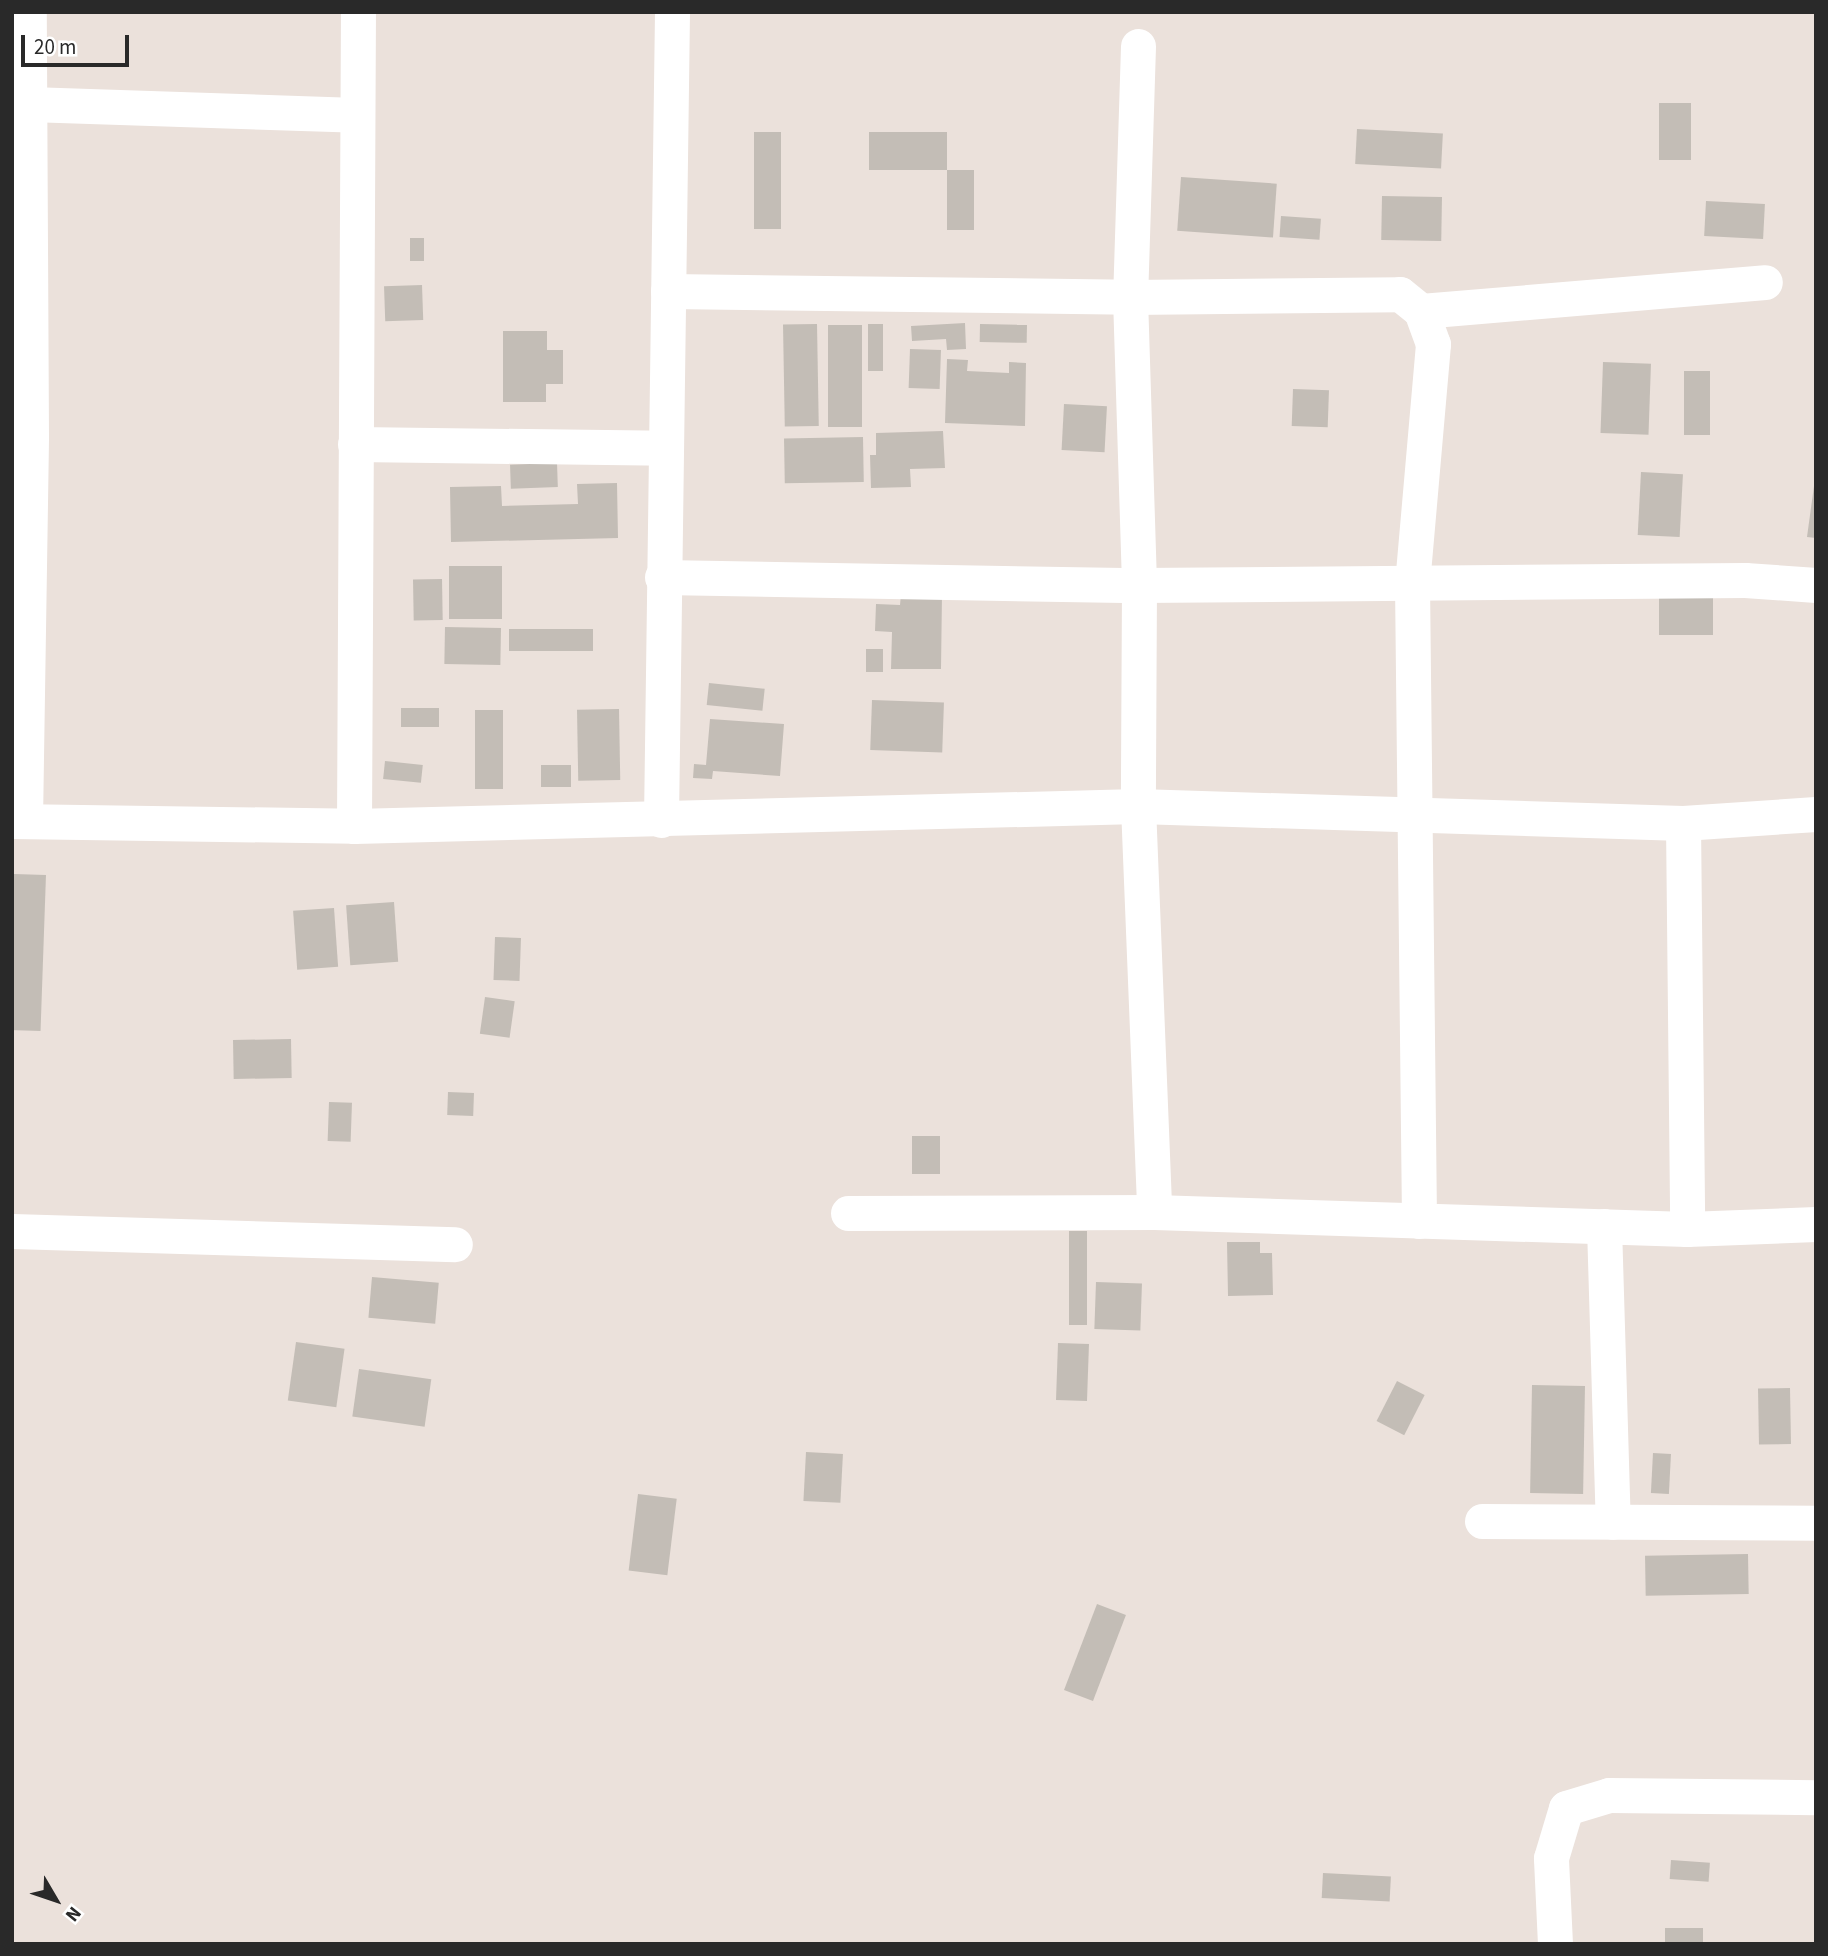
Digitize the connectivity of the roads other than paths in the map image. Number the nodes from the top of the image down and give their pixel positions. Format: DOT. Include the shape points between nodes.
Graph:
graph roads {
  1 [pos="29,12"];
  2 [pos="358,12"];
  3 [pos="672,12"];
  4 [pos="1138,46"];
  5 [pos="29,104"];
  6 [pos="357,115"];
  7 [pos="1765,282"];
  8 [pos="668,291"];
  9 [pos="1130,297"];
  10 [pos="1422,311"];
  11 [pos="22,437"];
  12 [pos="355,444"];
  13 [pos="665,449"];
  14 [pos="662,577"];
  15 [pos="1412,583"];
  16 [pos="1139,585"];
  17 [pos="1816,585"];
  18 [pos="1138,806"];
  19 [pos="1414,812"];
  20 [pos="1816,814"];
  21 [pos="661,820"];
  22 [pos="19,821"];
  23 [pos="1683,823"];
  24 [pos="354,826"];
  25 [pos="1154,1212"];
  26 [pos="848,1213"];
  27 [pos="1419,1220"];
  28 [pos="1816,1224"];
  29 [pos="1604,1226"];
  30 [pos="1687,1229"];
  31 [pos="12,1231"];
  32 [pos="455,1244"];
  33 [pos="1482,1521"];
  34 [pos="1613,1522"];
  35 [pos="1816,1522"];
  36 [pos="1816,1797"];
  37 [pos="1555,1944"];
  1 -- 5 [label="street"];
  2 -- 6 [label="street"];
  3 -- 8 [label="street"];
  4 -- 9 [label="street"];
  5 -- 6 [label="street"];
  5 -- 11 [label="street"];
  6 -- 12 [label="street"];
  7 -- 10 [label="street"];
  8 -- 9 [label="street"];
  8 -- 13 [label="street"];
  9 -- 10 [label="street" via="1400,294"];
  9 -- 16 [label="street"];
  10 -- 15 [label="street" via="1433,344"];
  11 -- 22 [label="street"];
  12 -- 13 [label="street"];
  12 -- 24 [label="street"];
  13 -- 14 [label="street"];
  14 -- 16 [label="street"];
  14 -- 21 [label="street"];
  15 -- 16 [label="street"];
  15 -- 17 [label="street" via="1745,580"];
  15 -- 19 [label="street"];
  16 -- 18 [label="street"];
  18 -- 19 [label="street"];
  18 -- 21 [label="street"];
  18 -- 25 [label="street"];
  19 -- 23 [label="street"];
  19 -- 27 [label="street"];
  20 -- 23 [label="street"];
  21 -- 24 [label="street"];
  22 -- 24 [label="street"];
  23 -- 30 [label="street"];
  25 -- 26 [label="street"];
  25 -- 27 [label="street"];
  27 -- 29 [label="street"];
  28 -- 30 [label="street"];
  29 -- 30 [label="street"];
  29 -- 34 [label="street"];
  31 -- 32 [label="street"];
  33 -- 34 [label="street"];
  34 -- 35 [label="street"];
  36 -- 37 [label="street" via="1609,1795 1566,1808 1550,1858"];
}
